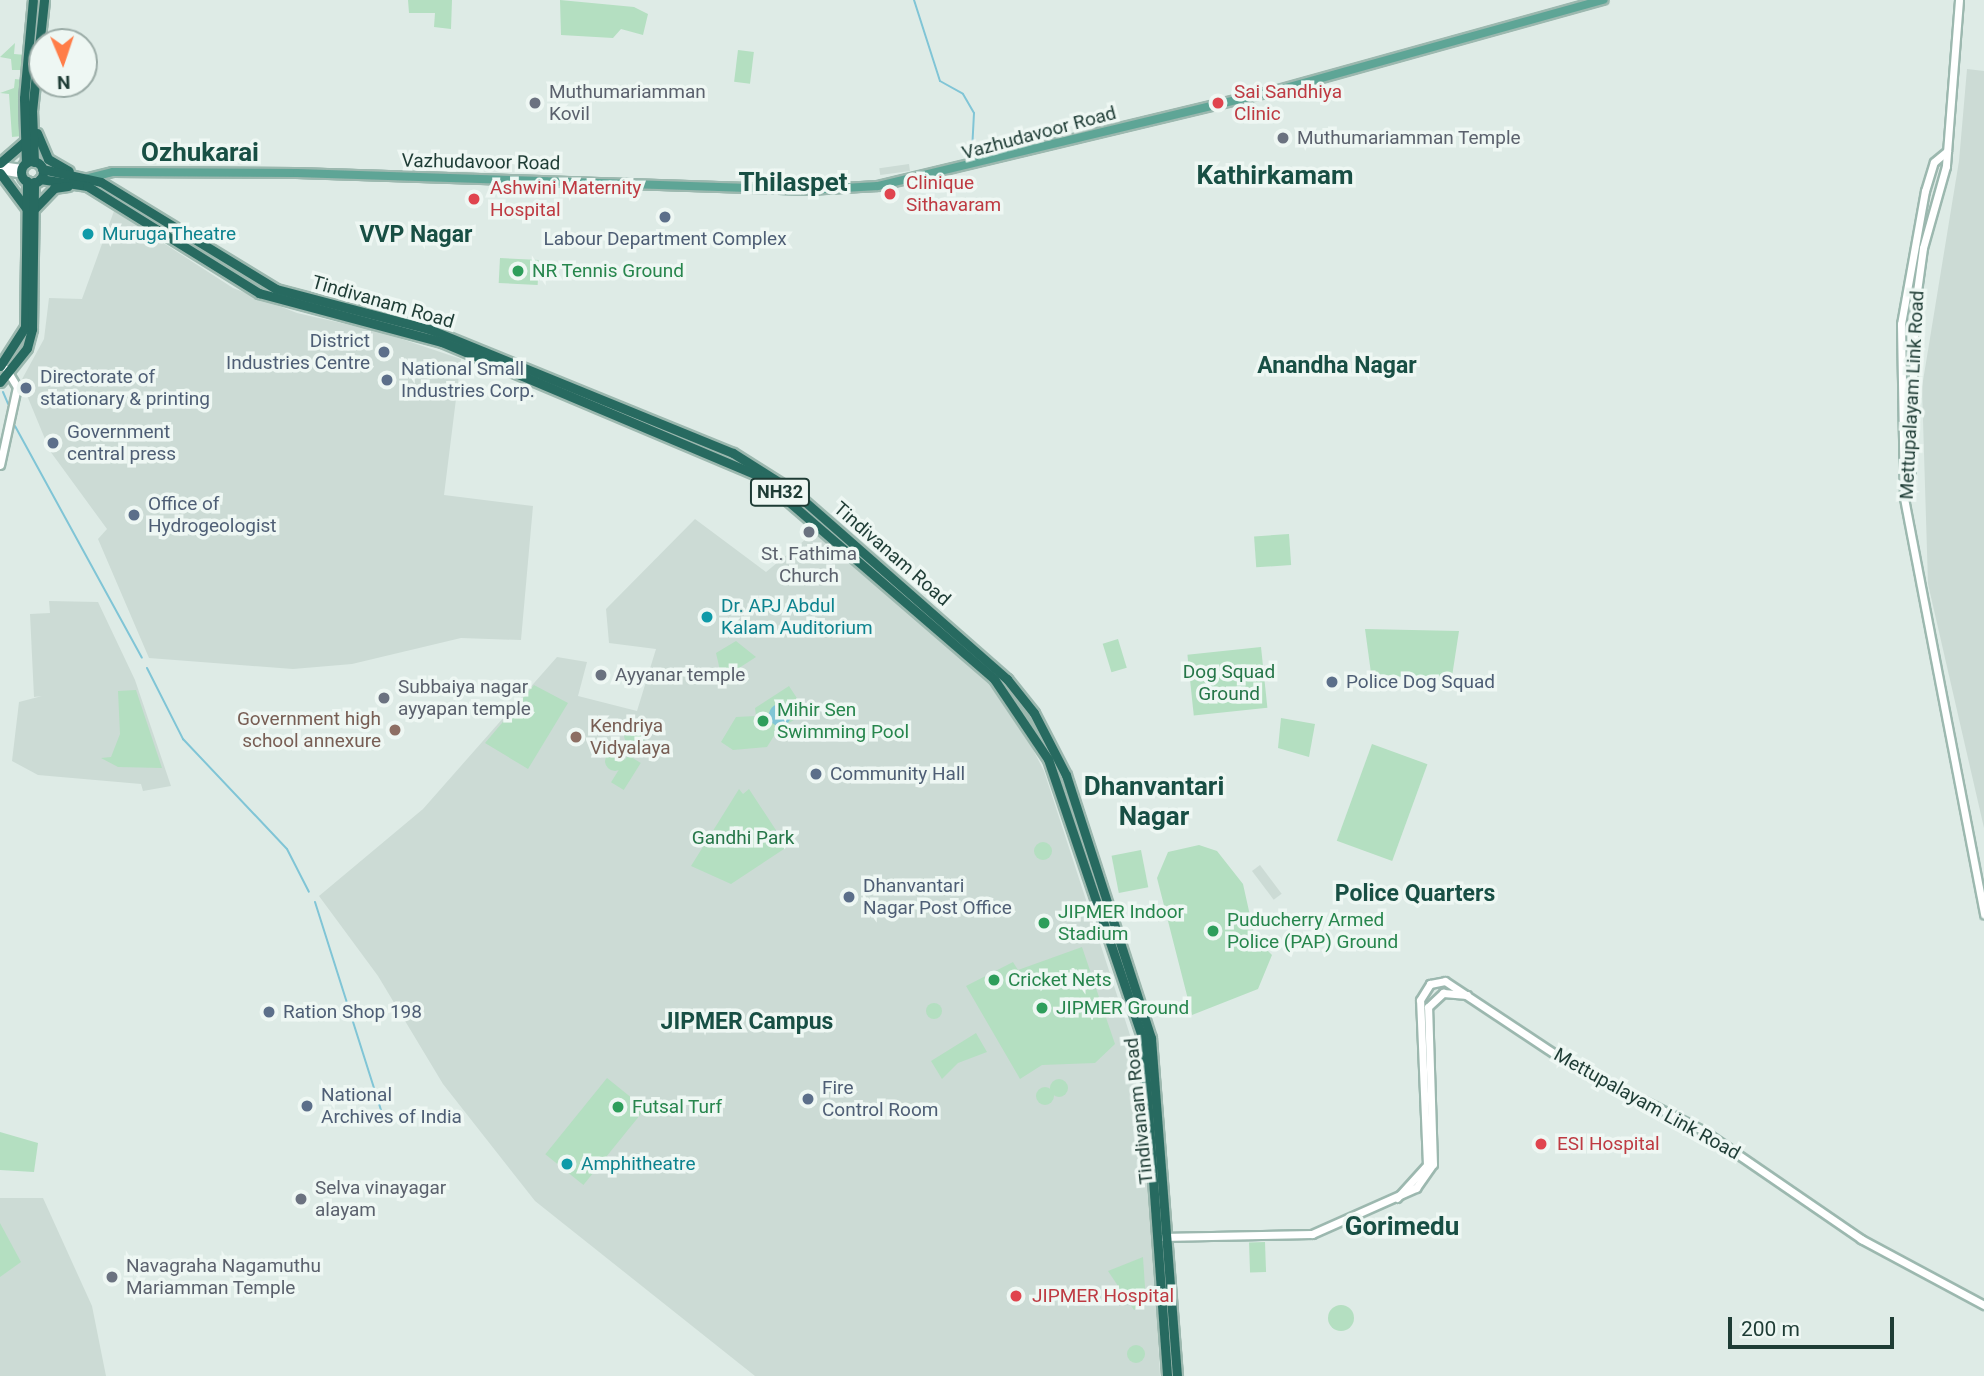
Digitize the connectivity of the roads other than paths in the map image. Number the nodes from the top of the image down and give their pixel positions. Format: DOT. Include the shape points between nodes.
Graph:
graph roads {
  1 [pos="33,0"];
  2 [pos="44,0"];
  3 [pos="1603,0"];
  4 [pos="1959,0"];
  5 [pos="32,111"];
  6 [pos="25,138"];
  7 [pos="1947,151"];
  8 [pos="0,168"];
  9 [pos="31,172"];
  10 [pos="82,181"];
  11 [pos="31,209"];
  12 [pos="4,367"];
  13 [pos="0,383"];
  14 [pos="0,465"];
  15 [pos="1904,498"];
  16 [pos="1103,903"];
  17 [pos="1984,914"];
  18 [pos="1468,995"];
  19 [pos="1397,1198"];
  20 [pos="1164,1236"];
  21 [pos="1984,1305"];
  22 [pos="1167,1376"];
  23 [pos="1177,1376"];
  1 -- 6 [label="highway"];
  2 -- 5 [label="highway"];
  3 -- 10 [label="main road, Vazhudavoor Road" via="1270,92 878,186 809,190 174,174 106,175"];
  4 -- 7 [label="street, Mettupalayam Link Road"];
  5 -- 9 [label="highway"];
  5 -- 10 [label="highway" via="43,153"];
  6 -- 8 [label="highway"];
  6 -- 9 [label="highway"];
  7 -- 15 [label="street, Mettupalayam Link Road" via="1915,306 1910,486"];
  7 -- 15 [label="street" via="1934,162 1923,198 1901,324"];
  8 -- 9 [label="street"];
  8 -- 11 [label="highway"];
  9 -- 10 [label="highway, NH32"];
  9 -- 11 [label="highway"];
  10 -- 11 [label="highway" via="54,188"];
  10 -- 16 [label="highway, NH32" via="259,293 442,342 759,476 1011,697 1048,759"];
  11 -- 12 [label="highway" via="25,327"];
  12 -- 13 [label="highway"];
  12 -- 14 [label="street" via="17,387"];
  15 -- 17 [label="street, Mettupalayam Link Road"];
  16 -- 20 [label="highway, Tindivanam Road / NH32" via="1143,1040"];
  16 -- 20 [label="highway, Tindivanam Road / NH32" via="1151,1040"];
  18 -- 19 [label="street" via="1443,993 1428,1007 1433,1164 1424,1181"];
  18 -- 19 [label="street, Mettupalayam Link Road" via="1445,981 1422,994 1419,1058 1427,1165"];
  18 -- 21 [label="street, Mettupalayam Link Road" via="1567,1062 1704,1131 1861,1239"];
  19 -- 20 [label="street, Mettupalayam Link Road" via="1312,1234"];
  20 -- 22 [label="highway, Tindivanam Road / NH32"];
  20 -- 23 [label="highway, Tindivanam Road / NH32"];
}
